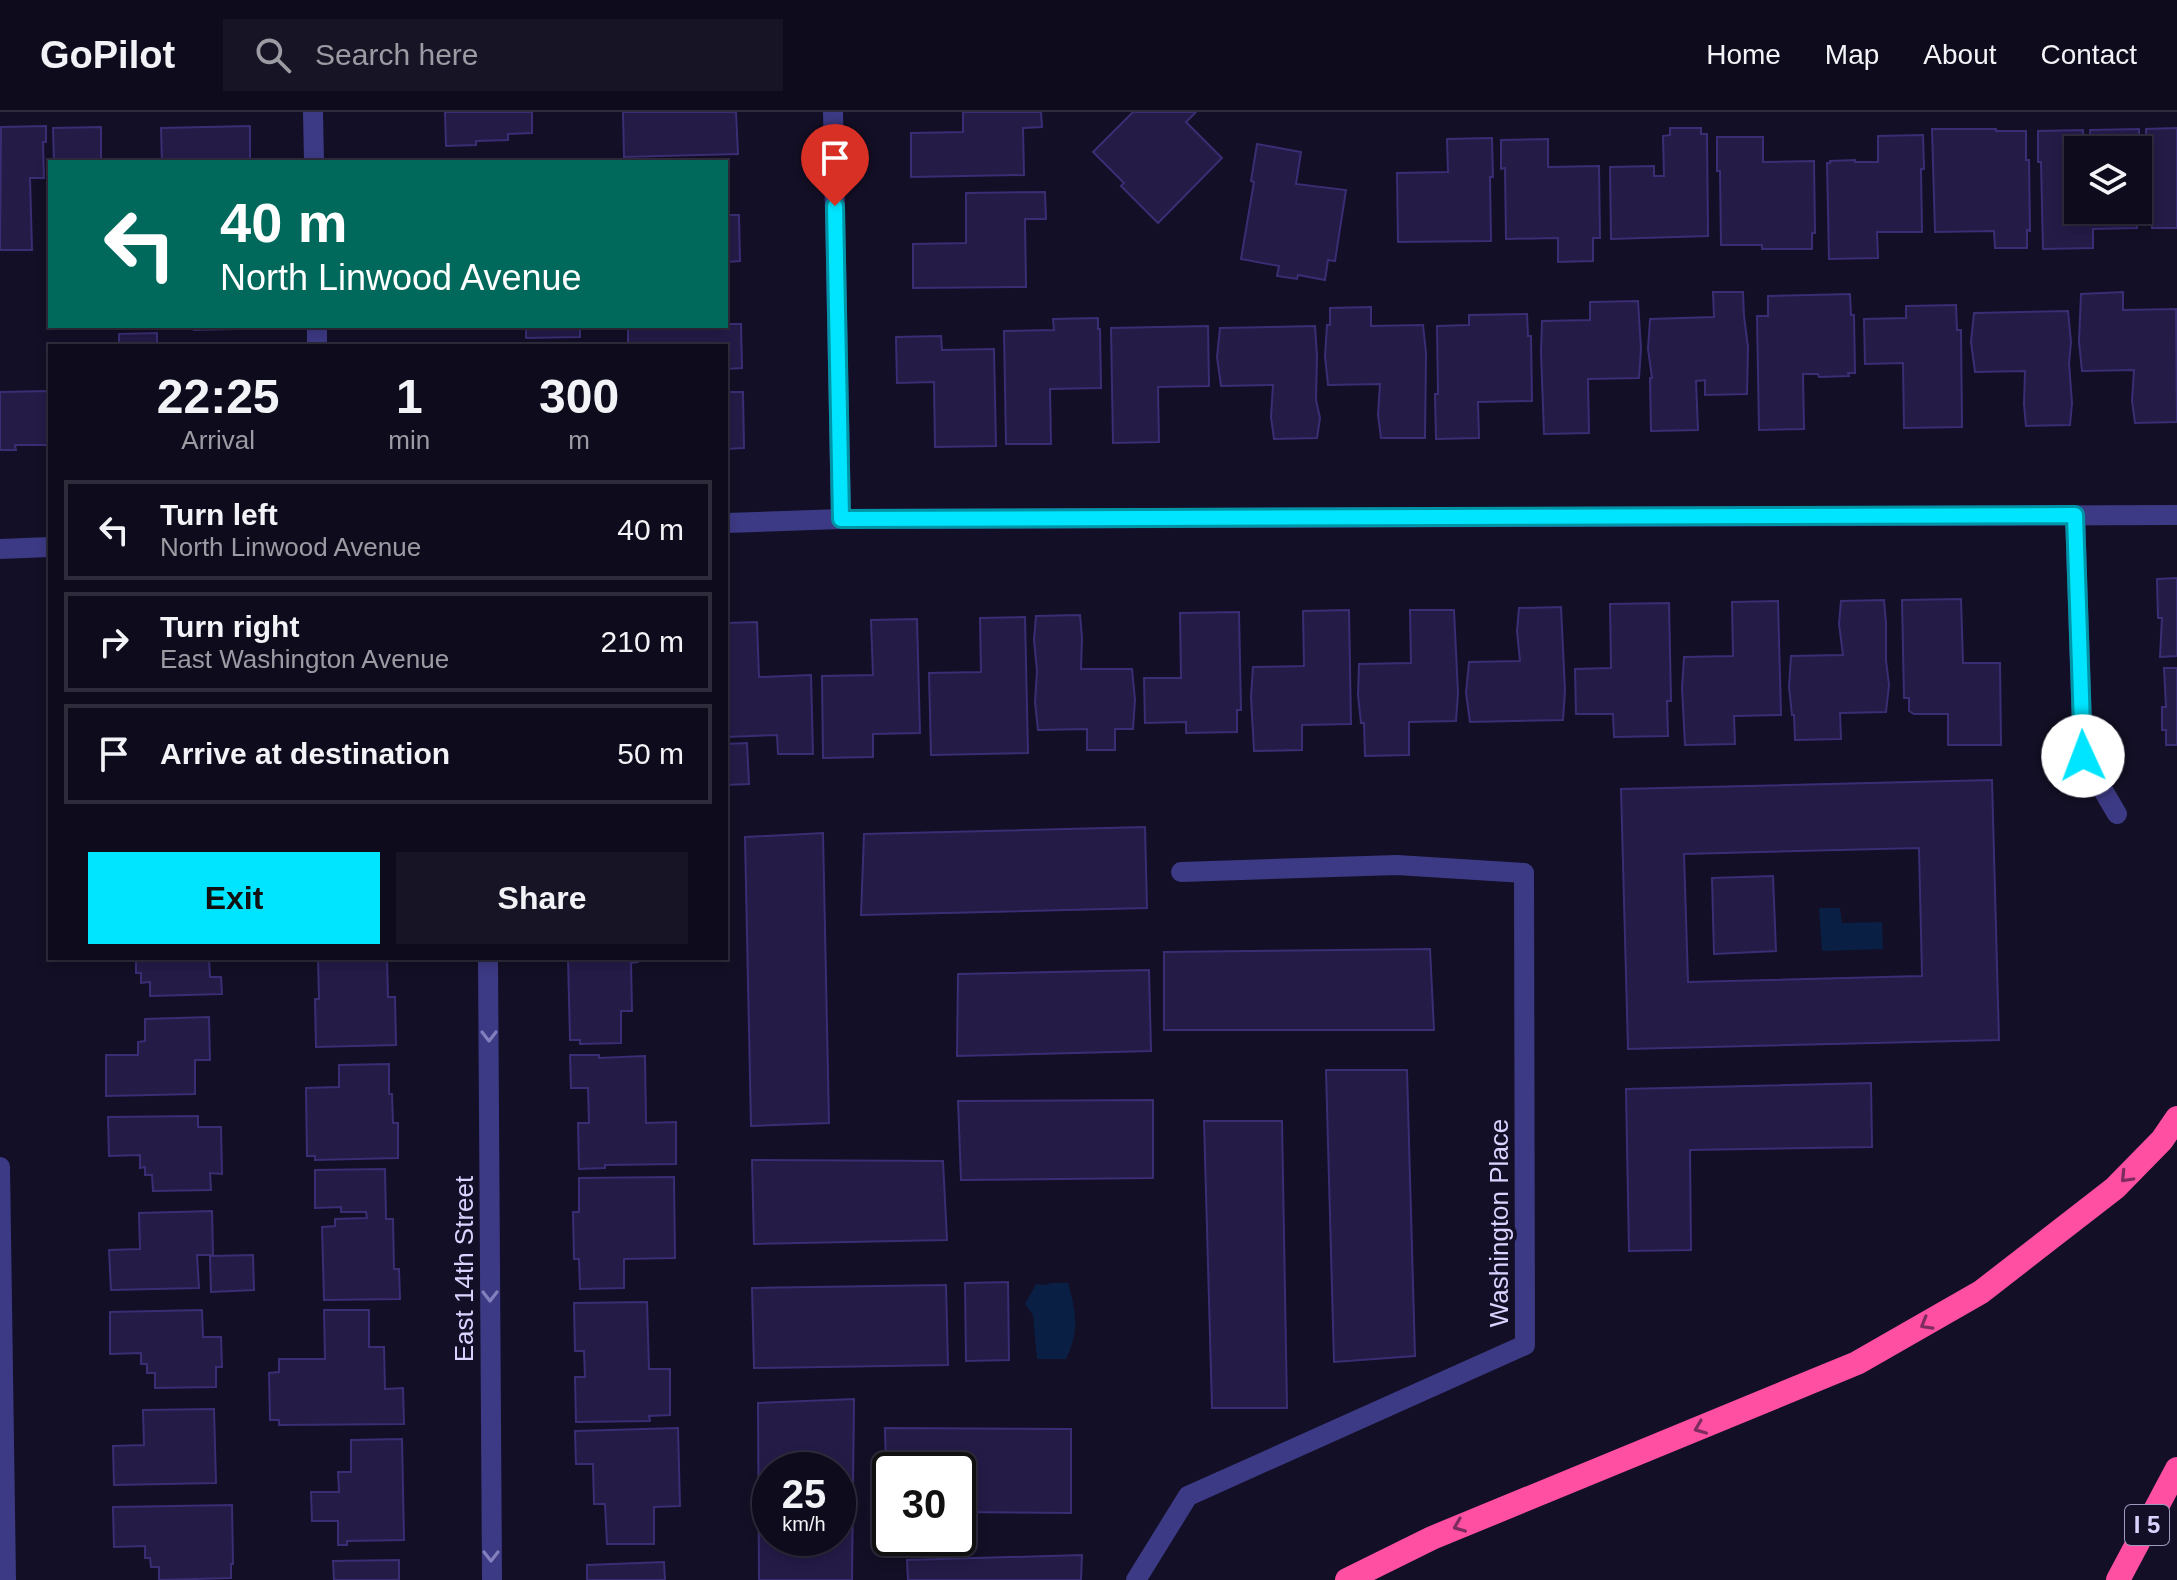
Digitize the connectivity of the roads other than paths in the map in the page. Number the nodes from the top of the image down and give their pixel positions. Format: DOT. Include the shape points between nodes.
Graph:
graph roads {
  1 [pos="313,112"];
  2 [pos="833,112"];
  3 [pos="314,160"];
  4 [pos="2075,515"];
  5 [pos="2177,515"];
  6 [pos="841,519"];
  7 [pos="728,523"];
  8 [pos="48,547"];
  9 [pos="0,549"];
  10 [pos="2117,814"];
  11 [pos="1181,872"];
  12 [pos="488,960"];
  13 [pos="2177,1118"];
  14 [pos="0,1167"];
  15 [pos="2177,1469"];
  16 [pos="6,1580"];
  17 [pos="492,1580"];
  18 [pos="1136,1580"];
  19 [pos="1347,1580"];
  20 [pos="2118,1580"];
  1 -- 3 [label="street"];
  2 -- 6 [label="street"];
  4 -- 5 [label="street"];
  4 -- 6 [label="street"];
  4 -- 10 [label="street" via="2083,756"];
  6 -- 7 [label="street"];
  8 -- 9 [label="street"];
  11 -- 18 [label="street, Washington Place" via="1397,865 1524,873 1525,1345 1188,1496"];
  12 -- 17 [label="street, East 14th Street, one-way"];
  13 -- 19 [label="highway, one-way" via="2115,1188 1993,1284 1857,1363 1432,1538"];
  14 -- 16 [label="street"];
  15 -- 20 [label="highway, I 5"];
}
